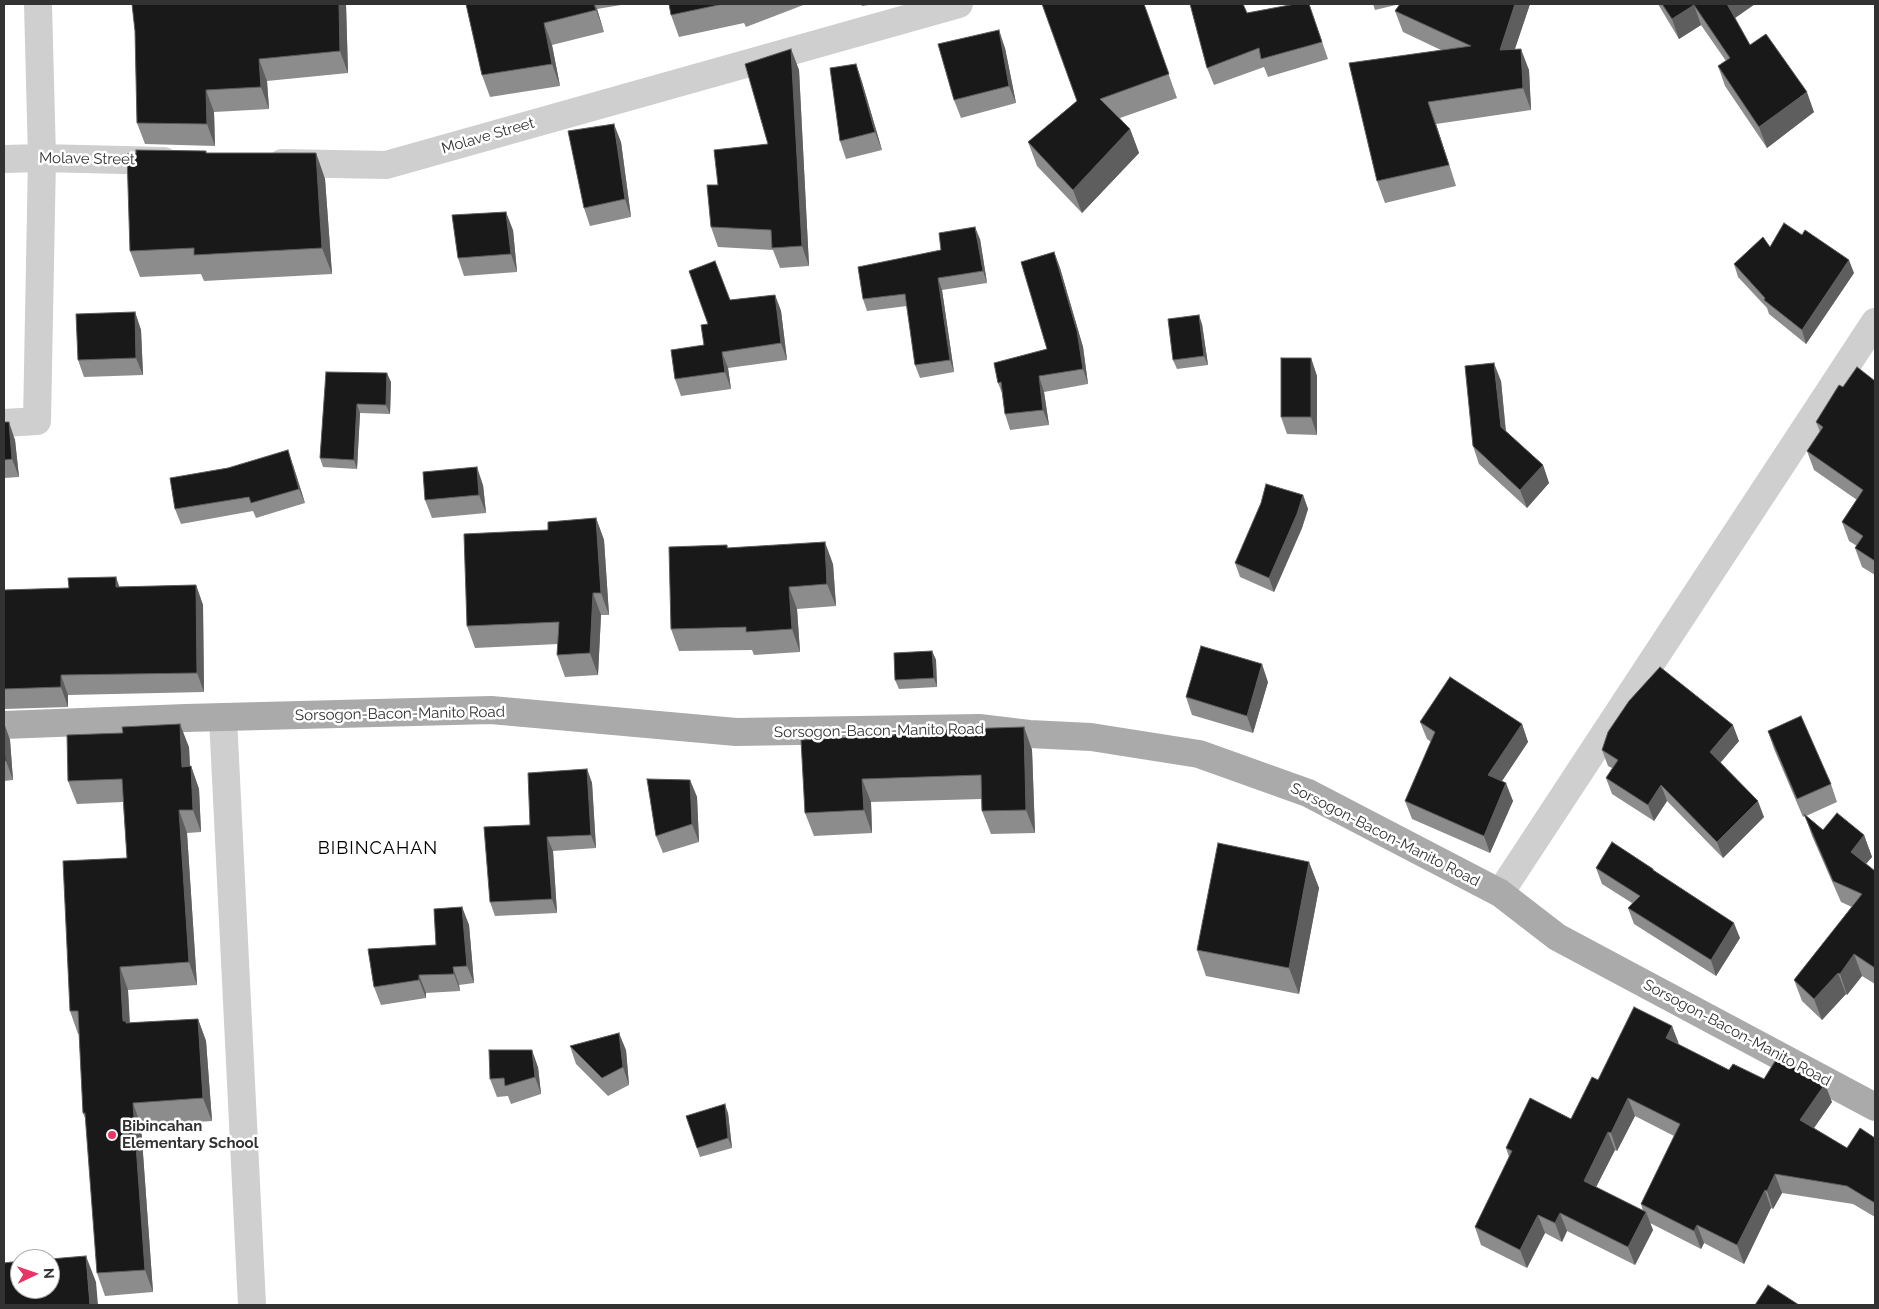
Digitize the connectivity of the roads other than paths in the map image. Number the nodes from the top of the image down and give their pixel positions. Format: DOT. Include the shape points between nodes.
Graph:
graph roads {
  1 [pos="38,4"];
  2 [pos="959,4"];
  3 [pos="42,158"];
  4 [pos="4,159"];
  5 [pos="189,161"];
  6 [pos="258,162"];
  7 [pos="1875,322"];
  8 [pos="4,422"];
  9 [pos="223,718"];
  10 [pos="4,725"];
  11 [pos="1500,893"];
  12 [pos="1875,1107"];
  13 [pos="252,1305"];
  1 -- 3 [label="street"];
  2 -- 6 [label="street, Molave Street" via="386,165"];
  3 -- 4 [label="street, Molave Street"];
  3 -- 5 [label="street, Molave Street"];
  3 -- 8 [label="street" via="38,422"];
  7 -- 11 [label="street"];
  9 -- 10 [label="main road, Sorsogon-Bacon-Manito Road"];
  9 -- 11 [label="main road, Sorsogon-Bacon-Manito Road" via="491,710 736,732 979,728 1091,737 1199,754 1308,793"];
  9 -- 13 [label="street"];
  11 -- 12 [label="main road, Sorsogon-Bacon-Manito Road" via="1557,937"];
}
